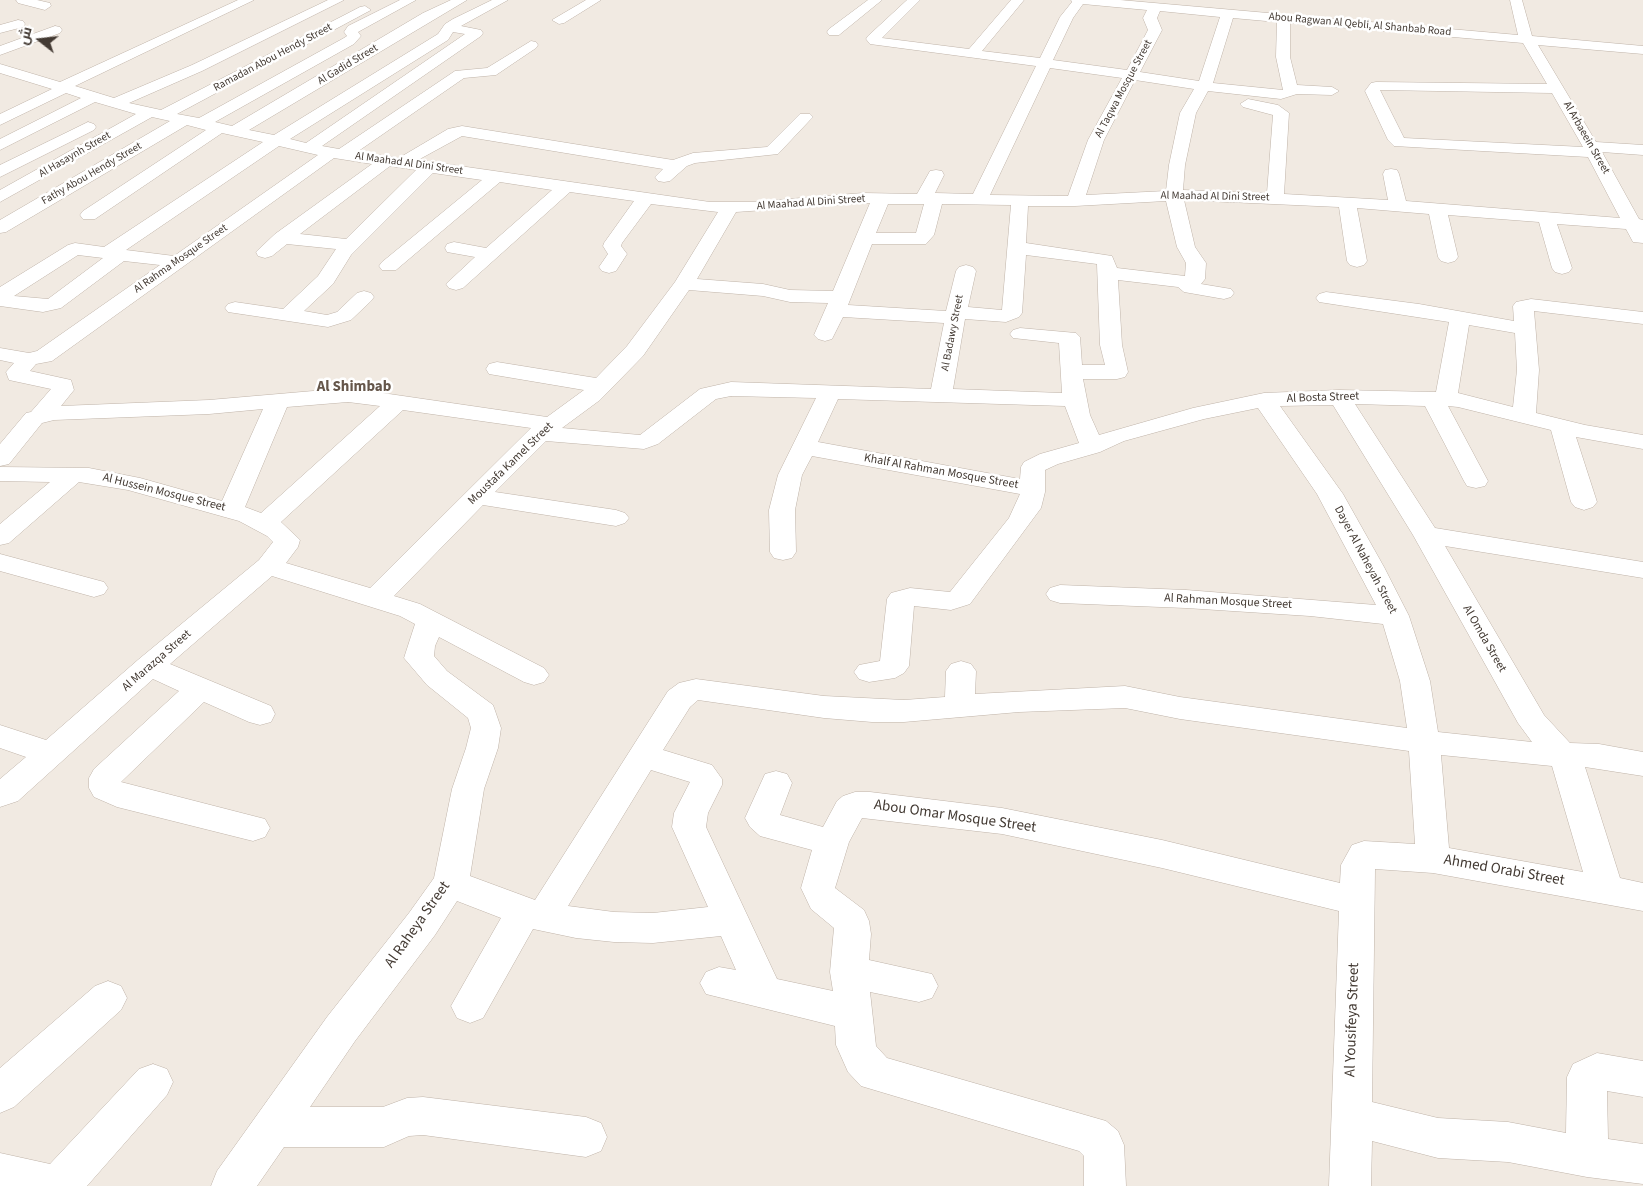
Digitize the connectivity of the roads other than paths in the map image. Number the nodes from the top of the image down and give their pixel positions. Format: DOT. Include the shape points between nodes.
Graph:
graph roads {
  1 [pos="22,0"];
  2 [pos="248,0"];
  3 [pos="338,0"];
  4 [pos="384,0"];
  5 [pos="410,0"];
  6 [pos="461,0"];
  7 [pos="502,0"];
  8 [pos="595,0"];
  9 [pos="876,0"];
  10 [pos="914,0"];
  11 [pos="1018,0"];
  12 [pos="1078,0"];
  13 [pos="1200,0"];
  14 [pos="1516,0"];
  15 [pos="45,6"];
  16 [pos="1155,7"];
  17 [pos="1228,13"];
  18 [pos="13,17"];
  19 [pos="1284,17"];
  20 [pos="559,20"];
  21 [pos="450,27"];
  22 [pos="0,30"];
  23 [pos="55,30"];
  24 [pos="834,32"];
  25 [pos="1525,33"];
  26 [pos="1643,37"];
  27 [pos="531,44"];
  28 [pos="290,50"];
  29 [pos="1643,50"];
  30 [pos="0,51"];
  31 [pos="327,54"];
  32 [pos="972,54"];
  33 [pos="1045,62"];
  34 [pos="3,72"];
  35 [pos="1460,73"];
  36 [pos="1130,76"];
  37 [pos="1554,83"];
  38 [pos="1203,86"];
  39 [pos="63,88"];
  40 [pos="1290,89"];
  41 [pos="1332,91"];
  42 [pos="1244,92"];
  43 [pos="94,97"];
  44 [pos="113,112"];
  45 [pos="156,114"];
  46 [pos="805,117"];
  47 [pos="0,120"];
  48 [pos="192,122"];
  49 [pos="227,130"];
  50 [pos="276,140"];
  51 [pos="0,145"];
  52 [pos="309,148"];
  53 [pos="1593,149"];
  54 [pos="1643,150"];
  55 [pos="337,154"];
  56 [pos="395,162"];
  57 [pos="678,166"];
  58 [pos="430,167"];
  59 [pos="0,172"];
  60 [pos="1391,174"];
  61 [pos="936,175"];
  62 [pos="497,176"];
  63 [pos="566,186"];
  64 [pos="1174,196"];
  65 [pos="0,197"];
  66 [pos="642,197"];
  67 [pos="881,198"];
  68 [pos="929,198"];
  69 [pos="1275,198"];
  70 [pos="979,199"];
  71 [pos="1020,200"];
  72 [pos="1075,201"];
  73 [pos="1347,202"];
  74 [pos="1398,205"];
  75 [pos="730,208"];
  76 [pos="1437,208"];
  77 [pos="89,215"];
  78 [pos="1546,217"];
  79 [pos="1639,225"];
  80 [pos="0,228"];
  81 [pos="282,238"];
  82 [pos="864,238"];
  83 [pos="1643,244"];
  84 [pos="351,246"];
  85 [pos="454,248"];
  86 [pos="1018,248"];
  87 [pos="265,252"];
  88 [pos="114,254"];
  89 [pos="489,254"];
  90 [pos="1448,257"];
  91 [pos="1357,261"];
  92 [pos="179,262"];
  93 [pos="389,266"];
  94 [pos="609,267"];
  95 [pos="1562,268"];
  96 [pos="966,271"];
  97 [pos="1108,273"];
  98 [pos="82,282"];
  99 [pos="1186,282"];
  100 [pos="456,284"];
  101 [pos="684,284"];
  102 [pos="138,290"];
  103 [pos="1224,293"];
  104 [pos="0,296"];
  105 [pos="364,298"];
  106 [pos="1326,298"];
  107 [pos="0,300"];
  108 [pos="839,303"];
  109 [pos="235,308"];
  110 [pos="288,315"];
  111 [pos="955,315"];
  112 [pos="1460,318"];
  113 [pos="1643,318"];
  114 [pos="1526,329"];
  115 [pos="1020,334"];
  116 [pos="825,335"];
  117 [pos="0,354"];
  118 [pos="29,359"];
  119 [pos="498,369"];
  120 [pos="1072,372"];
  121 [pos="601,386"];
  122 [pos="831,391"];
  123 [pos="942,396"];
  124 [pos="1339,397"];
  125 [pos="1439,399"];
  126 [pos="1076,400"];
  127 [pos="1264,400"];
  128 [pos="278,402"];
  129 [pos="398,402"];
  130 [pos="40,415"];
  131 [pos="1524,416"];
  132 [pos="1562,426"];
  133 [pos="545,429"];
  134 [pos="1643,442"];
  135 [pos="804,447"];
  136 [pos="1092,447"];
  137 [pos="0,459"];
  138 [pos="0,474"];
  139 [pos="73,475"];
  140 [pos="1476,482"];
  141 [pos="1032,490"];
  142 [pos="478,497"];
  143 [pos="1584,502"];
  144 [pos="232,510"];
  145 [pos="616,518"];
  146 [pos="265,523"];
  147 [pos="1426,535"];
  148 [pos="0,537"];
  149 [pos="783,552"];
  150 [pos="0,562"];
  151 [pos="268,566"];
  152 [pos="1643,570"];
  153 [pos="94,588"];
  154 [pos="1060,594"];
  155 [pos="376,598"];
  156 [pos="1395,616"];
  157 [pos="429,620"];
  158 [pos="149,666"];
  159 [pos="869,672"];
  160 [pos="961,672"];
  161 [pos="534,675"];
  162 [pos="200,688"];
  163 [pos="960,706"];
  164 [pos="260,714"];
  165 [pos="0,736"];
  166 [pos="1424,742"];
  167 [pos="50,754"];
  168 [pos="1562,755"];
  169 [pos="643,756"];
  170 [pos="1643,764"];
  171 [pos="776,783"];
  172 [pos="0,795"];
  173 [pos="253,828"];
  174 [pos="832,842"];
  175 [pos="1364,856"];
  176 [pos="1433,859"];
  177 [pos="450,882"];
  178 [pos="1606,890"];
  179 [pos="1643,897"];
  180 [pos="1357,900"];
  181 [pos="534,915"];
  182 [pos="732,920"];
  183 [pos="848,972"];
  184 [pos="719,983"];
  185 [pos="919,986"];
  186 [pos="764,992"];
  187 [pos="108,998"];
  188 [pos="470,1006"];
  189 [pos="854,1013"];
  190 [pos="1643,1080"];
  191 [pos="153,1082"];
  192 [pos="0,1094"];
  193 [pos="1351,1116"];
  194 [pos="273,1127"];
  195 [pos="586,1137"];
  196 [pos="1587,1157"];
  197 [pos="1643,1164"];
  198 [pos="0,1174"];
  199 [pos="54,1186"];
  200 [pos="59,1186"];
  201 [pos="232,1186"];
  202 [pos="1104,1186"];
  203 [pos="1350,1186"];
  1 -- 15 [label="street"];
  2 -- 39 [label="street"];
  3 -- 44 [label="street"];
  4 -- 28 [label="street, Ramadan Abou Hendy Street"];
  5 -- 31 [label="street, Fathy Abou Hendy Street" via="353,29 353,38"];
  6 -- 49 [label="street, Al Gadid Street"];
  7 -- 21 [label="street"];
  8 -- 20 [label="street"];
  9 -- 24 [label="street"];
  10 -- 32 [label="street" via="873,39 875,41"];
  11 -- 32 [label="street"];
  12 -- 16 [label="street, Abou Ragwan Al Qebli, Al Shanbab Road"];
  12 -- 33 [label="street"];
  13 -- 25 [label="street, Abou Ragwan Al Qebli, Al Shanbab Road"];
  14 -- 25 [label="street, Al Arbaeein Street"];
  16 -- 17 [label="street, Abou Ragwan Al Qebli, Al Shanbab Road"];
  16 -- 36 [label="street, Al Taqwa Mosque Street" via="1150,18 1155,30"];
  17 -- 19 [label="street, Abou Ragwan Al Qebli, Al Shanbab Road"];
  17 -- 38 [label="street"];
  18 -- 22 [label="street"];
  19 -- 25 [label="street, Abou Ragwan Al Qebli, Al Shanbab Road"];
  19 -- 40 [label="street" via="1283,57"];
  21 -- 50 [label="street" via="444,37"];
  21 -- 52 [label="street" via="476,35"];
  23 -- 30 [label="street"];
  25 -- 26 [label="street, Abou Ragwan Al Qebli, Al Shanbab Road"];
  25 -- 29 [label="street, Abou Ragwan Al Qebli, Al Shanbab Road"];
  25 -- 37 [label="street, Al Arbaeein Street"];
  27 -- 55 [label="street, Al Rahma Mosque Street" via="491,72 460,74"];
  28 -- 31 [label="street"];
  28 -- 45 [label="street, Ramadan Abou Hendy Street"];
  31 -- 48 [label="street, Fathy Abou Hendy Street"];
  32 -- 33 [label="street"];
  33 -- 36 [label="street"];
  33 -- 70 [label="street"];
  34 -- 39 [label="street, Al Maahad Al Dini Street"];
  35 -- 37 [label="street"];
  36 -- 38 [label="street"];
  36 -- 72 [label="street, Al Taqwa Mosque Street" via="1096,140"];
  37 -- 53 [label="street, Al Arbaeein Street"];
  37 -- 53 [label="street" via="1376,86 1372,91 1400,143"];
  38 -- 42 [label="street"];
  38 -- 64 [label="street" via="1188,113"];
  39 -- 43 [label="street, Al Maahad Al Dini Street"];
  39 -- 47 [label="street"];
  40 -- 41 [label="street"];
  40 -- 42 [label="street" via="1291,92 1286,94"];
  42 -- 69 [label="street" via="1248,104 1280,111"];
  43 -- 44 [label="street, Al Maahad Al Dini Street"];
  43 -- 51 [label="street"];
  44 -- 45 [label="street, Al Maahad Al Dini Street"];
  44 -- 59 [label="street"];
  45 -- 48 [label="street, Al Maahad Al Dini Street"];
  45 -- 65 [label="street, Al Hasaynh Street"];
  46 -- 57 [label="street" via="772,151 699,156"];
  48 -- 49 [label="street, Al Maahad Al Dini Street"];
  48 -- 80 [label="street, Fathy Abou Hendy Street"];
  49 -- 50 [label="street, Al Maahad Al Dini Street"];
  49 -- 77 [label="street, Al Gadid Street"];
  50 -- 52 [label="street, Al Maahad Al Dini Street"];
  50 -- 88 [label="street"];
  52 -- 55 [label="street, Al Maahad Al Dini Street"];
  53 -- 54 [label="street"];
  53 -- 79 [label="street, Al Arbaeein Street"];
  55 -- 56 [label="street, Al Maahad Al Dini Street"];
  55 -- 92 [label="street, Al Rahma Mosque Street"];
  56 -- 57 [label="street" via="462,131"];
  56 -- 58 [label="street, Al Maahad Al Dini Street"];
  56 -- 81 [label="street"];
  57 -- 66 [label="street"];
  58 -- 62 [label="street, Al Maahad Al Dini Street"];
  58 -- 84 [label="street"];
  60 -- 74 [label="street"];
  61 -- 68 [label="street"];
  62 -- 63 [label="street, Al Maahad Al Dini Street"];
  62 -- 93 [label="street"];
  63 -- 66 [label="street, Al Maahad Al Dini Street"];
  63 -- 89 [label="street"];
  64 -- 69 [label="street, Al Maahad Al Dini Street"];
  64 -- 72 [label="street, Al Maahad Al Dini Street"];
  64 -- 99 [label="street" via="1186,247 1196,263 1195,279"];
  66 -- 75 [label="street, Al Maahad Al Dini Street"];
  66 -- 94 [label="street" via="613,243 618,254"];
  67 -- 68 [label="street, Al Maahad Al Dini Street"];
  67 -- 75 [label="street, Al Maahad Al Dini Street"];
  67 -- 82 [label="street"];
  68 -- 70 [label="street, Al Maahad Al Dini Street"];
  68 -- 82 [label="street" via="925,235 919,240"];
  69 -- 73 [label="street, Al Maahad Al Dini Street"];
  70 -- 71 [label="street, Al Maahad Al Dini Street"];
  71 -- 72 [label="street, Al Maahad Al Dini Street"];
  71 -- 86 [label="street"];
  73 -- 74 [label="street, Al Maahad Al Dini Street"];
  73 -- 91 [label="street"];
  74 -- 76 [label="street, Al Maahad Al Dini Street"];
  75 -- 101 [label="street, Moustafa Kamel Street"];
  76 -- 78 [label="street, Al Maahad Al Dini Street"];
  76 -- 90 [label="street"];
  78 -- 79 [label="street, Al Maahad Al Dini Street"];
  78 -- 95 [label="street"];
  79 -- 83 [label="street, Al Arbaeein Street"];
  81 -- 84 [label="street"];
  81 -- 87 [label="street"];
  82 -- 108 [label="street"];
  84 -- 110 [label="street" via="343,252 326,280"];
  85 -- 89 [label="street"];
  86 -- 97 [label="street" via="1105,260"];
  86 -- 111 [label="street" via="1012,313 1006,316"];
  88 -- 92 [label="street"];
  88 -- 98 [label="street"];
  88 -- 104 [label="street" via="72,249"];
  89 -- 100 [label="street"];
  92 -- 102 [label="street, Al Rahma Mosque Street"];
  96 -- 111 [label="street, Al Badawy Street"];
  97 -- 99 [label="street"];
  97 -- 120 [label="street" via="1111,345 1117,372"];
  98 -- 102 [label="street"];
  98 -- 107 [label="street" via="49,306"];
  99 -- 103 [label="street" via="1186,286 1191,288"];
  101 -- 108 [label="street" via="763,290"];
  101 -- 121 [label="street, Moustafa Kamel Street" via="652,330"];
  102 -- 118 [label="street, Al Rahma Mosque Street" via="44,356"];
  105 -- 110 [label="street" via="344,316 328,321"];
  106 -- 112 [label="street"];
  108 -- 111 [label="street"];
  108 -- 116 [label="street"];
  109 -- 110 [label="street"];
  111 -- 123 [label="street, Al Badawy Street"];
  112 -- 114 [label="street"];
  112 -- 125 [label="street"];
  113 -- 114 [label="street" via="1526,305 1521,308"];
  114 -- 131 [label="street" via="1528,390"];
  115 -- 120 [label="street" via="1068,336"];
  117 -- 118 [label="street"];
  118 -- 130 [label="street" via="17,376 63,386"];
  119 -- 121 [label="street"];
  120 -- 126 [label="street"];
  121 -- 133 [label="street, Moustafa Kamel Street"];
  122 -- 123 [label="street"];
  122 -- 133 [label="street" via="718,390 698,400 644,442"];
  122 -- 135 [label="street"];
  123 -- 126 [label="street"];
  124 -- 125 [label="street, Al Bosta Street"];
  124 -- 127 [label="street, Al Bosta Street"];
  124 -- 147 [label="street, Al Omda Street"];
  125 -- 131 [label="street, Al Bosta Street" via="1474,403"];
  125 -- 140 [label="street"];
  126 -- 136 [label="street" via="1078,415"];
  127 -- 136 [label="street, Al Bosta Street" via="1200,413 1116,436"];
  127 -- 156 [label="street, Dayer Al Naheyah Street" via="1330,494"];
  128 -- 129 [label="street" via="348,395"];
  128 -- 130 [label="street"];
  128 -- 144 [label="street"];
  129 -- 133 [label="street"];
  129 -- 146 [label="street"];
  130 -- 137 [label="street" via="31,421"];
  131 -- 132 [label="street, Al Bosta Street"];
  132 -- 134 [label="street, Al Bosta Street"];
  132 -- 143 [label="street"];
  133 -- 142 [label="street, Moustafa Kamel Street"];
  135 -- 141 [label="street, Khalf Al Rahman Mosque Street"];
  135 -- 149 [label="street" via="785,493"];
  136 -- 141 [label="street, Al Bosta Street" via="1033,467"];
  138 -- 139 [label="street, Al Hussein Mosque Street"];
  139 -- 144 [label="street, Al Hussein Mosque Street" via="131,483"];
  139 -- 148 [label="street"];
  141 -- 159 [label="street, Khalf Al Rahman Mosque Street" via="1032,499 1019,522 960,598 951,601 910,596 901,599 894,666 886,671"];
  142 -- 145 [label="street"];
  142 -- 155 [label="street, Moustafa Kamel Street"];
  144 -- 146 [label="street, Al Hussein Mosque Street"];
  146 -- 151 [label="street, Al Marazqa Street" via="287,540 285,547"];
  147 -- 152 [label="street"];
  147 -- 168 [label="street, Al Omda Street" via="1533,723"];
  150 -- 153 [label="street"];
  151 -- 155 [label="street"];
  151 -- 158 [label="street, Al Marazqa Street"];
  154 -- 156 [label="street, Al Rahman Mosque Street" via="1310,607"];
  155 -- 157 [label="street"];
  156 -- 166 [label="street, Dayer Al Naheyah Street" via="1415,681"];
  157 -- 161 [label="street"];
  157 -- 177 [label="street, Al Raheya Street" via="419,658 437,678 482,713 486,728 468,789"];
  158 -- 162 [label="street"];
  158 -- 167 [label="street, Al Marazqa Street"];
  160 -- 163 [label="street"];
  162 -- 164 [label="street"];
  162 -- 173 [label="street" via="106,778 104,788 117,795"];
  163 -- 166 [label="street" via="1125,698"];
  163 -- 169 [label="street" via="872,711 696,689 679,699"];
  165 -- 167 [label="street"];
  166 -- 168 [label="street"];
  166 -- 176 [label="street, Dayer Al Naheyah Street"];
  167 -- 172 [label="street, Al Marazqa Street"];
  168 -- 170 [label="street" via="1599,756"];
  168 -- 178 [label="street, Al Omda Street" via="1569,767"];
  169 -- 181 [label="street"];
  169 -- 182 [label="street" via="701,773 706,779 691,813 689,827"];
  171 -- 174 [label="street" via="762,818 767,824"];
  174 -- 180 [label="street, Abou Omar Mosque Street" via="855,805 895,808 1002,821 1162,854"];
  174 -- 183 [label="street, Abou Omar Mosque Street" via="818,888 823,899 851,921 853,934"];
  175 -- 176 [label="street, Ahmed Orabi Street"];
  175 -- 180 [label="street, Al Yousifeya Street" via="1358,865"];
  176 -- 178 [label="street, Ahmed Orabi Street"];
  177 -- 181 [label="street"];
  177 -- 194 [label="street, Al Raheya Street"];
  178 -- 179 [label="street, Ahmed Orabi Street"];
  180 -- 193 [label="street, Al Yousifeya Street"];
  181 -- 182 [label="street" via="614,927 692,926"];
  181 -- 188 [label="street"];
  182 -- 186 [label="street"];
  183 -- 185 [label="street"];
  183 -- 189 [label="street, Abou Omar Mosque Street"];
  184 -- 186 [label="street"];
  186 -- 189 [label="street"];
  187 -- 192 [label="street"];
  189 -- 202 [label="street, Abou Omar Mosque Street" via="855,1044 862,1059 875,1073 1091,1135 1103,1145"];
  190 -- 196 [label="street" via="1597,1071 1587,1077"];
  191 -- 200 [label="street"];
  193 -- 196 [label="street" via="1438,1138 1508,1142"];
  193 -- 203 [label="street, Al Yousifeya Street"];
  194 -- 195 [label="street" via="384,1127 407,1117 423,1116"];
  194 -- 201 [label="street, Al Raheya Street"];
  196 -- 197 [label="street"];
  198 -- 199 [label="street"];
}
